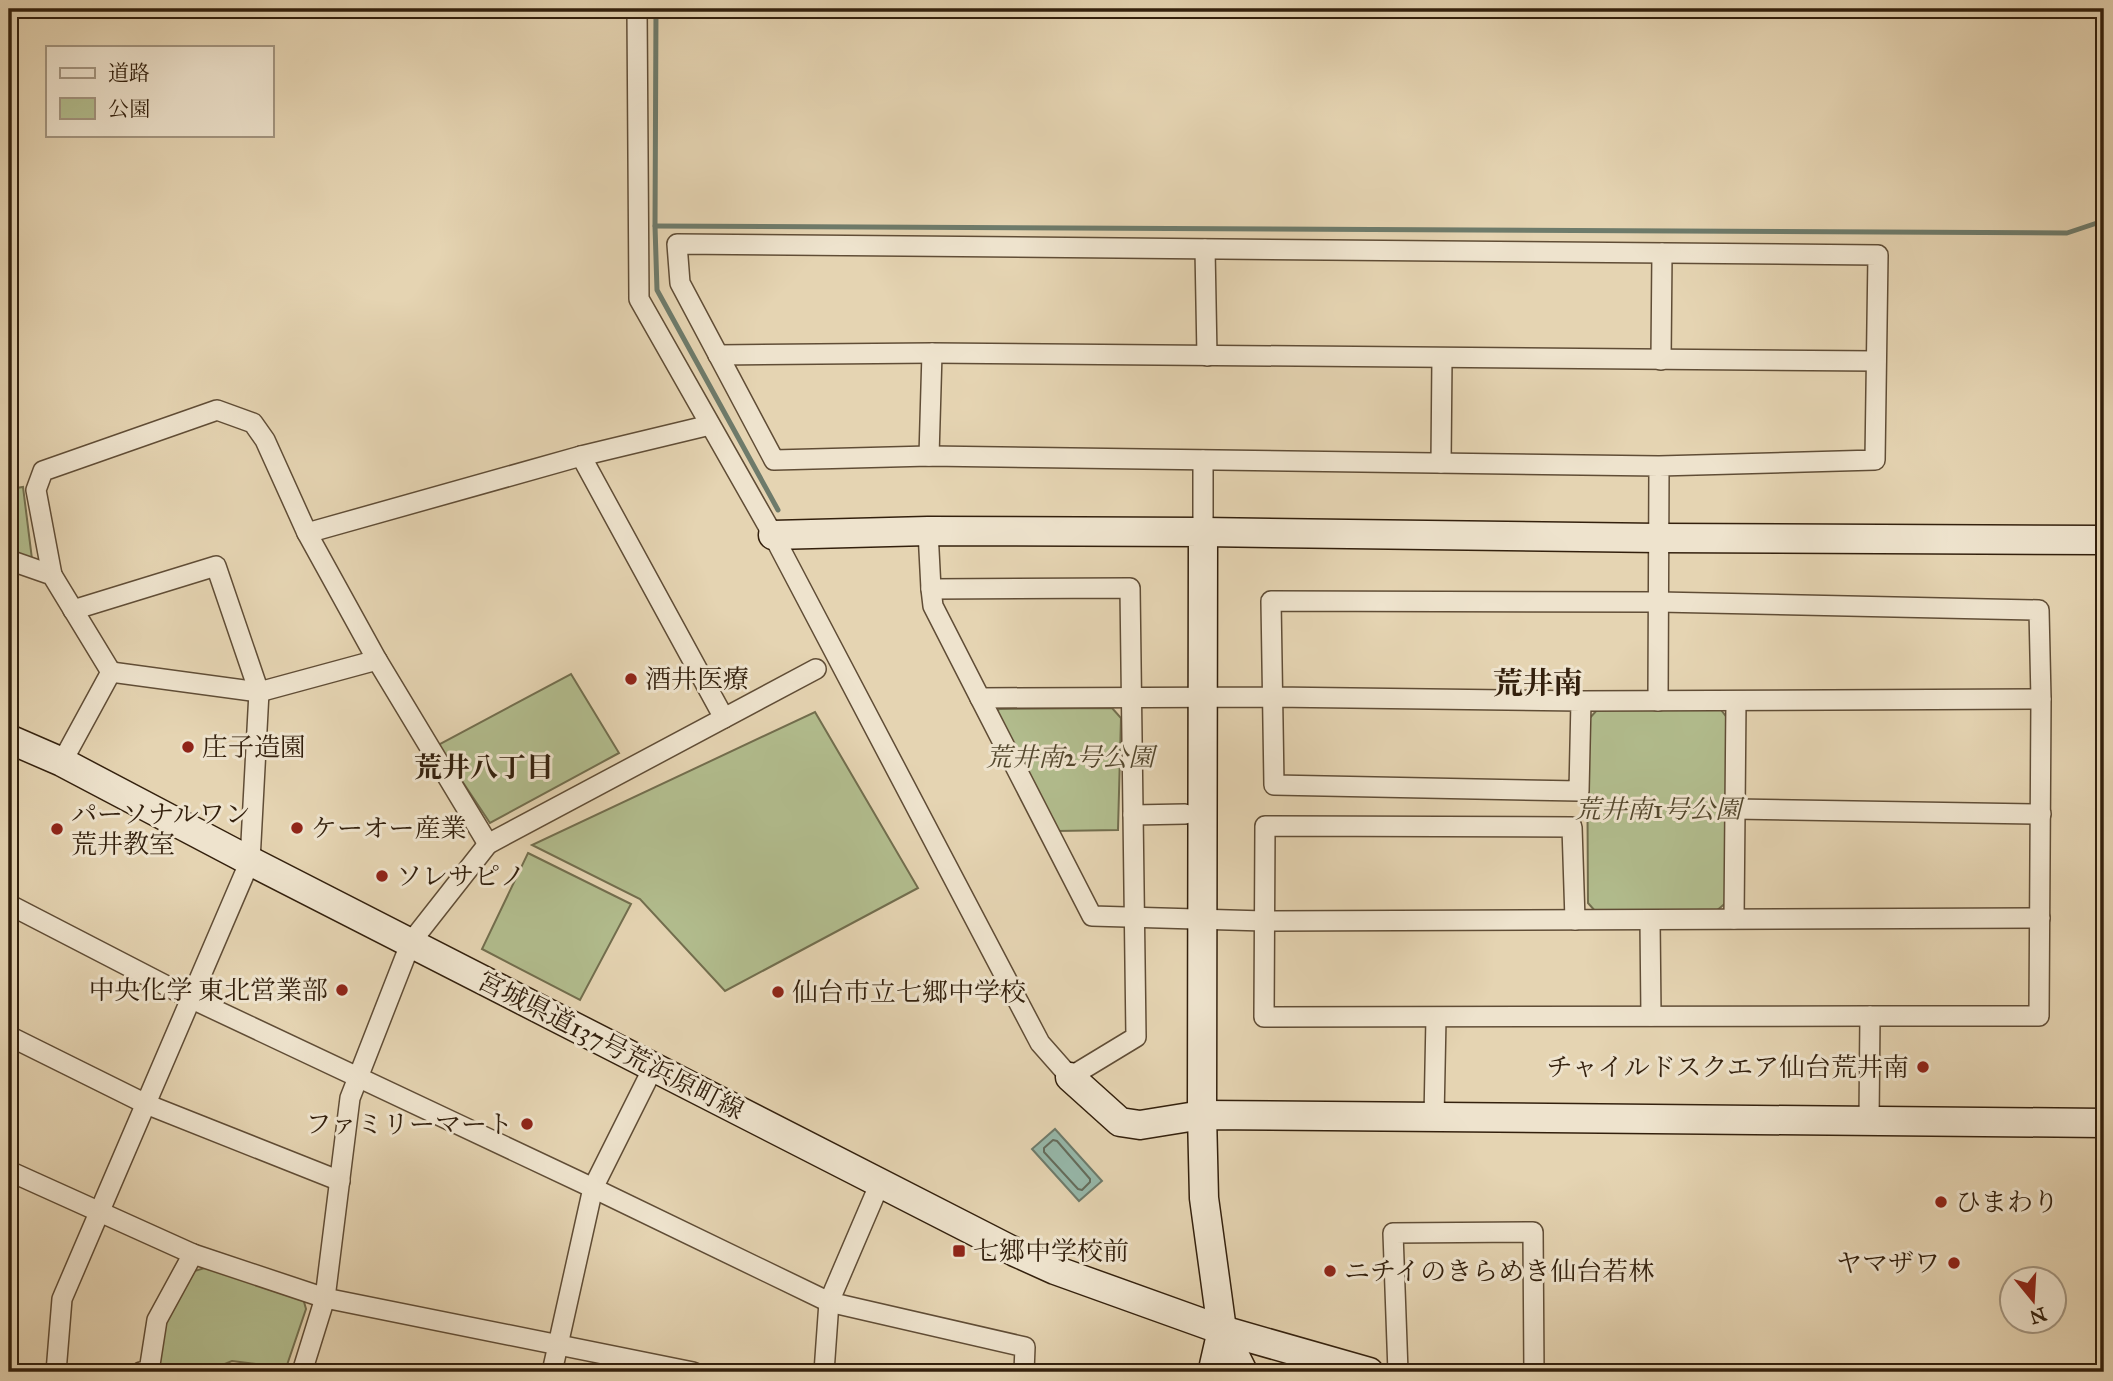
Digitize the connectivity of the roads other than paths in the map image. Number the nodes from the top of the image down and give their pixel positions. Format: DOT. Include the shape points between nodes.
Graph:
graph roads {
  1 [pos="637,9"];
  2 [pos="1205,249"];
  3 [pos="1661,253"];
  4 [pos="932,353"];
  5 [pos="718,355"];
  6 [pos="1207,356"];
  7 [pos="1442,358"];
  8 [pos="1661,360"];
  9 [pos="1876,361"];
  10 [pos="710,425"];
  11 [pos="581,456"];
  12 [pos="929,456"];
  13 [pos="1203,460"];
  14 [pos="1441,463"];
  15 [pos="1659,466"];
  16 [pos="928,531"];
  17 [pos="1203,532"];
  18 [pos="307,533"];
  19 [pos="773,535"];
  20 [pos="1659,538"];
  21 [pos="2104,540"];
  22 [pos="9,560"];
  23 [pos="52,575"];
  24 [pos="931,589"];
  25 [pos="1659,602"];
  26 [pos="74,610"];
  27 [pos="377,660"];
  28 [pos="816,669"];
  29 [pos="111,672"];
  30 [pos="259,692"];
  31 [pos="1133,697"];
  32 [pos="1273,697"];
  33 [pos="980,698"];
  34 [pos="1203,698"];
  35 [pos="2041,699"];
  36 [pos="1581,701"];
  37 [pos="1658,701"];
  38 [pos="1736,701"];
  39 [pos="724,718"];
  40 [pos="9,739"];
  41 [pos="62,762"];
  42 [pos="1735,809"];
  43 [pos="1185,814"];
  44 [pos="2041,814"];
  45 [pos="1133,815"];
  46 [pos="488,844"];
  47 [pos="250,861"];
  48 [pos="9,911"];
  49 [pos="1134,916"];
  50 [pos="2040,918"];
  51 [pos="1202,919"];
  52 [pos="1734,919"];
  53 [pos="1575,920"];
  54 [pos="1650,920"];
  55 [pos="1264,921"];
  56 [pos="411,942"];
  57 [pos="190,998"];
  58 [pos="1651,1016"];
  59 [pos="1870,1016"];
  60 [pos="1436,1018"];
  61 [pos="9,1036"];
  62 [pos="653,1068"];
  63 [pos="358,1076"];
  64 [pos="1070,1077"];
  65 [pos="146,1104"];
  66 [pos="1202,1115"];
  67 [pos="1434,1118"];
  68 [pos="1869,1121"];
  69 [pos="2104,1123"];
  70 [pos="9,1172"];
  71 [pos="340,1181"];
  72 [pos="880,1183"];
  73 [pos="593,1188"];
  74 [pos="100,1212"];
  75 [pos="193,1254"];
  76 [pos="325,1298"];
  77 [pos="830,1302"];
  78 [pos="1222,1330"];
  79 [pos="557,1345"];
  80 [pos="56,1372"];
  81 [pos="141,1372"];
  82 [pos="302,1372"];
  83 [pos="552,1372"];
  84 [pos="693,1372"];
  85 [pos="824,1372"];
  86 [pos="1024,1372"];
  87 [pos="1216,1372"];
  88 [pos="1243,1372"];
  89 [pos="1369,1372"];
  90 [pos="1398,1372"];
  91 [pos="1534,1372"];
  1 -- 10 [label="street" via="639,299"];
  2 -- 3 [label="street"];
  2 -- 5 [label="street" via="677,244 680,283"];
  2 -- 6 [label="street"];
  3 -- 8 [label="street"];
  3 -- 9 [label="street" via="1878,255"];
  4 -- 5 [label="street"];
  4 -- 6 [label="street"];
  4 -- 12 [label="street"];
  5 -- 12 [label="street" via="774,460"];
  6 -- 7 [label="street"];
  7 -- 8 [label="street"];
  7 -- 14 [label="street"];
  8 -- 9 [label="street"];
  9 -- 15 [label="street" via="1875,460"];
  10 -- 11 [label="street"];
  10 -- 19 [label="street"];
  11 -- 18 [label="street"];
  11 -- 39 [label="street"];
  12 -- 13 [label="street"];
  13 -- 14 [label="street"];
  13 -- 17 [label="street"];
  14 -- 15 [label="street"];
  15 -- 20 [label="street"];
  16 -- 17 [label="street"];
  16 -- 19 [label="street"];
  16 -- 24 [label="street"];
  17 -- 20 [label="street"];
  17 -- 34 [label="street"];
  18 -- 23 [label="street" via="253,423 217,410 43,471 36,490"];
  18 -- 27 [label="street"];
  19 -- 64 [label="street" via="1040,1042"];
  20 -- 21 [label="street"];
  20 -- 25 [label="street"];
  22 -- 23 [label="street"];
  23 -- 26 [label="street"];
  24 -- 31 [label="street" via="1130,588"];
  24 -- 33 [label="street" via="933,606"];
  25 -- 32 [label="street" via="1271,601"];
  25 -- 35 [label="street" via="2039,610"];
  25 -- 37 [label="street"];
  26 -- 29 [label="street"];
  26 -- 30 [label="street" via="216,566"];
  27 -- 30 [label="street"];
  27 -- 46 [label="street"];
  28 -- 39 [label="street"];
  29 -- 30 [label="street"];
  29 -- 41 [label="street"];
  30 -- 47 [label="street"];
  31 -- 33 [label="street"];
  31 -- 34 [label="street"];
  31 -- 45 [label="street"];
  32 -- 34 [label="street"];
  32 -- 36 [label="street"];
  32 -- 36 [label="street" via="1274,785 1579,791"];
  33 -- 49 [label="street" via="1092,916"];
  34 -- 51 [label="street"];
  35 -- 38 [label="street"];
  35 -- 44 [label="street"];
  36 -- 37 [label="street"];
  37 -- 38 [label="street"];
  38 -- 42 [label="street"];
  39 -- 46 [label="street"];
  40 -- 41 [label="street, 宮城県道137号荒浜原町線"];
  41 -- 47 [label="street, 宮城県道137号荒浜原町線"];
  42 -- 44 [label="street"];
  42 -- 52 [label="street"];
  43 -- 45 [label="street"];
  44 -- 50 [label="street"];
  45 -- 49 [label="street"];
  46 -- 56 [label="street"];
  47 -- 56 [label="street, 宮城県道137号荒浜原町線"];
  47 -- 57 [label="street"];
  48 -- 57 [label="street" via="12,906"];
  49 -- 51 [label="street"];
  49 -- 64 [label="street" via="1136,1037"];
  50 -- 52 [label="street"];
  50 -- 59 [label="street" via="2039,1016"];
  51 -- 55 [label="street"];
  51 -- 66 [label="street"];
  52 -- 54 [label="street"];
  53 -- 54 [label="street"];
  53 -- 55 [label="street"];
  53 -- 55 [label="street" via="1573,827 1265,826"];
  54 -- 58 [label="street"];
  55 -- 60 [label="street" via="1264,1017"];
  56 -- 62 [label="street, 宮城県道137号荒浜原町線"];
  56 -- 63 [label="street"];
  57 -- 63 [label="street"];
  57 -- 65 [label="street"];
  58 -- 59 [label="street"];
  58 -- 60 [label="street"];
  59 -- 68 [label="street"];
  60 -- 67 [label="street"];
  61 -- 65 [label="street"];
  62 -- 72 [label="street, 宮城県道137号荒浜原町線"];
  62 -- 73 [label="street"];
  63 -- 71 [label="street" via="350,1098"];
  63 -- 73 [label="street"];
  64 -- 66 [label="street" via="1119,1122 1140,1125"];
  65 -- 71 [label="street"];
  65 -- 74 [label="street"];
  66 -- 67 [label="street"];
  66 -- 78 [label="street" via="1204,1198"];
  67 -- 68 [label="street"];
  68 -- 69 [label="street"];
  70 -- 74 [label="street"];
  71 -- 76 [label="street"];
  72 -- 77 [label="street"];
  72 -- 78 [label="street, 宮城県道137号荒浜原町線" via="1055,1270"];
  73 -- 77 [label="street"];
  73 -- 79 [label="street"];
  74 -- 75 [label="street"];
  74 -- 80 [label="street" via="62,1299"];
  75 -- 76 [label="street"];
  75 -- 81 [label="street" via="157,1320 149,1371"];
  76 -- 79 [label="street"];
  76 -- 82 [label="street"];
  77 -- 85 [label="street"];
  77 -- 86 [label="street" via="1024,1346"];
  78 -- 87 [label="street"];
  78 -- 88 [label="street"];
  78 -- 89 [label="street, 宮城県道137号荒浜原町線"];
  79 -- 83 [label="street"];
  79 -- 84 [label="street"];
  90 -- 91 [label="street" via="1393,1233 1533,1232"];
}
